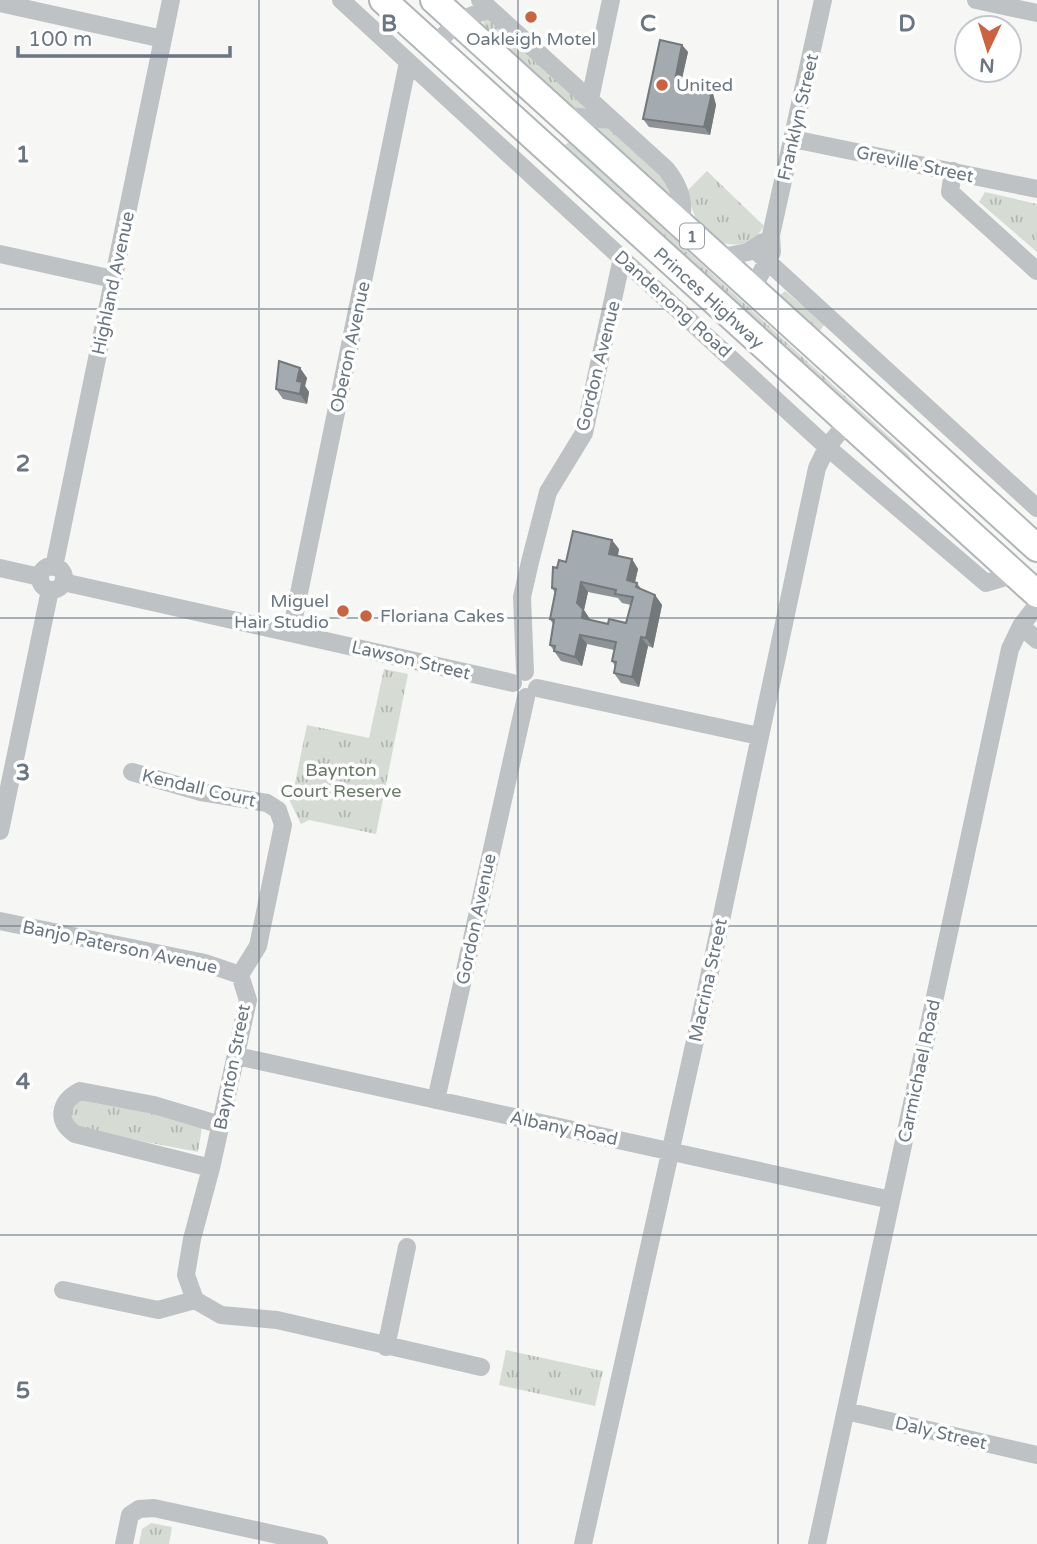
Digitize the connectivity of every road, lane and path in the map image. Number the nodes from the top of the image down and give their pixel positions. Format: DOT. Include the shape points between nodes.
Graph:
graph roads {
  1 [pos="171,0"];
  2 [pos="341,0"];
  3 [pos="383,0"];
  4 [pos="434,0"];
  5 [pos="611,0"];
  6 [pos="824,0"];
  7 [pos="976,0"];
  8 [pos="0,3"];
  9 [pos="485,5"];
  10 [pos="1037,13"];
  11 [pos="457,21"];
  12 [pos="163,39"];
  13 [pos="434,47"];
  14 [pos="408,62"];
  15 [pos="590,99"];
  16 [pos="558,115"];
  17 [pos="610,120"];
  18 [pos="793,139"];
  19 [pos="953,172"];
  20 [pos="1037,189"];
  21 [pos="680,225"];
  22 [pos="0,254"];
  23 [pos="761,255"];
  24 [pos="622,258"];
  25 [pos="717,258"];
  26 [pos="1037,271"];
  27 [pos="113,279"];
  28 [pos="752,290"];
  29 [pos="847,423"];
  30 [pos="827,447"];
  31 [pos="1037,508"];
  32 [pos="1037,548"];
  33 [pos="0,568"];
  34 [pos="1016,574"];
  35 [pos="52,579"];
  36 [pos="1037,594"];
  37 [pos="1037,605"];
  38 [pos="1021,626"];
  39 [pos="291,632"];
  40 [pos="1037,640"];
  41 [pos="525,685"];
  42 [pos="759,736"];
  43 [pos="132,772"];
  44 [pos="5,784"];
  45 [pos="0,831"];
  46 [pos="0,921"];
  47 [pos="240,975"];
  48 [pos="237,1056"];
  49 [pos="436,1101"];
  50 [pos="221,1125"];
  51 [pos="668,1152"];
  52 [pos="211,1168"];
  53 [pos="891,1200"];
  54 [pos="407,1247"];
  55 [pos="63,1290"];
  56 [pos="195,1300"];
  57 [pos="386,1347"];
  58 [pos="481,1367"];
  59 [pos="846,1410"];
  60 [pos="1037,1455"];
  61 [pos="124,1544"];
  62 [pos="319,1544"];
  63 [pos="583,1544"];
  64 [pos="817,1544"];
  1 -- 12 [label="street, Highland Avenue"];
  2 -- 14 [label="street, Dandenong Road"];
  3 -- 13 [label="highway, Princes Highway / 1"];
  4 -- 11 [label="highway, Princes Highway / 1"];
  5 -- 15 [label="street"];
  6 -- 18 [label="street, Franklyn Street"];
  7 -- 10 [label="street"];
  8 -- 12 [label="street"];
  9 -- 11 [label="street"];
  9 -- 15 [label="street"];
  11 -- 13 [label="street"];
  11 -- 16 [label="highway, Princes Highway / 1"];
  12 -- 27 [label="street, Highland Avenue"];
  13 -- 29 [label="highway, Princes Highway / 1"];
  14 -- 24 [label="street, Dandenong Road"];
  14 -- 39 [label="street, Oberon Avenue"];
  15 -- 17 [label="street"];
  16 -- 17 [label="street"];
  16 -- 21 [label="highway, Princes Highway / 1"];
  17 -- 21 [label="street" via="675,180 683,210"];
  18 -- 19 [label="street, Greville Street"];
  18 -- 23 [label="street, Franklyn Street" via="771,235 773,246"];
  19 -- 20 [label="street, Greville Street"];
  19 -- 26 [label="street" via="950,192"];
  21 -- 25 [label="highway, Princes Highway / 1"];
  22 -- 27 [label="street"];
  23 -- 25 [label="street"];
  23 -- 28 [label="street, Franklyn Street"];
  23 -- 31 [label="street"];
  24 -- 30 [label="street, Dandenong Road"];
  24 -- 41 [label="street, Gordon Avenue" via="584,433 548,492 522,597"];
  25 -- 28 [label="highway, Princes Highway / 1"];
  27 -- 35 [label="street, Highland Avenue"];
  28 -- 32 [label="highway, Princes Highway / 1"];
  29 -- 30 [label="street, Macrina Street"];
  29 -- 34 [label="highway, Princes Highway / 1"];
  30 -- 34 [label="street, Dandenong Road" via="986,583"];
  30 -- 42 [label="street, Macrina Street" via="817,468"];
  33 -- 35 [label="street, Lawson Street"];
  34 -- 36 [label="highway, Princes Highway / 1"];
  35 -- 39 [label="street, Lawson Street"];
  35 -- 44 [label="street, Highland Avenue"];
  37 -- 38 [label="street, Carmichael Road"];
  38 -- 40 [label="street"];
  38 -- 53 [label="street, Carmichael Road" via="1010,649"];
  39 -- 41 [label="street, Lawson Street"];
  41 -- 42 [label="street, Lawson Street"];
  41 -- 49 [label="street, Gordon Avenue"];
  42 -- 51 [label="street, Macrina Street"];
  43 -- 47 [label="street, Kendall Court" via="201,792 267,803 278,810 283,825 281,841 258,946"];
  44 -- 45 [label="street, Highland Avenue"];
  46 -- 47 [label="street, Banjo Paterson Avenue" via="205,963"];
  47 -- 48 [label="street, Baynton Street" via="248,1000"];
  48 -- 49 [label="street, Albany Road"];
  48 -- 50 [label="street, Baynton Street"];
  49 -- 51 [label="street, Albany Road"];
  50 -- 52 [label="street, Baynton Street"];
  50 -- 52 [label="street" via="154,1105 80,1091 71,1096 62,1116 65,1127 75,1134"];
  51 -- 53 [label="street, Albany Road"];
  51 -- 63 [label="street, Macrina Street"];
  52 -- 56 [label="street, Baynton Street" via="187,1275"];
  53 -- 59 [label="street, Carmichael Road"];
  54 -- 57 [label="street"];
  55 -- 56 [label="street" via="158,1310"];
  56 -- 57 [label="street" via="221,1315 276,1320"];
  57 -- 58 [label="street"];
  59 -- 60 [label="street, Daly Street"];
  59 -- 64 [label="street, Carmichael Road"];
  61 -- 62 [label="street" via="130,1515 154,1508"];
}
